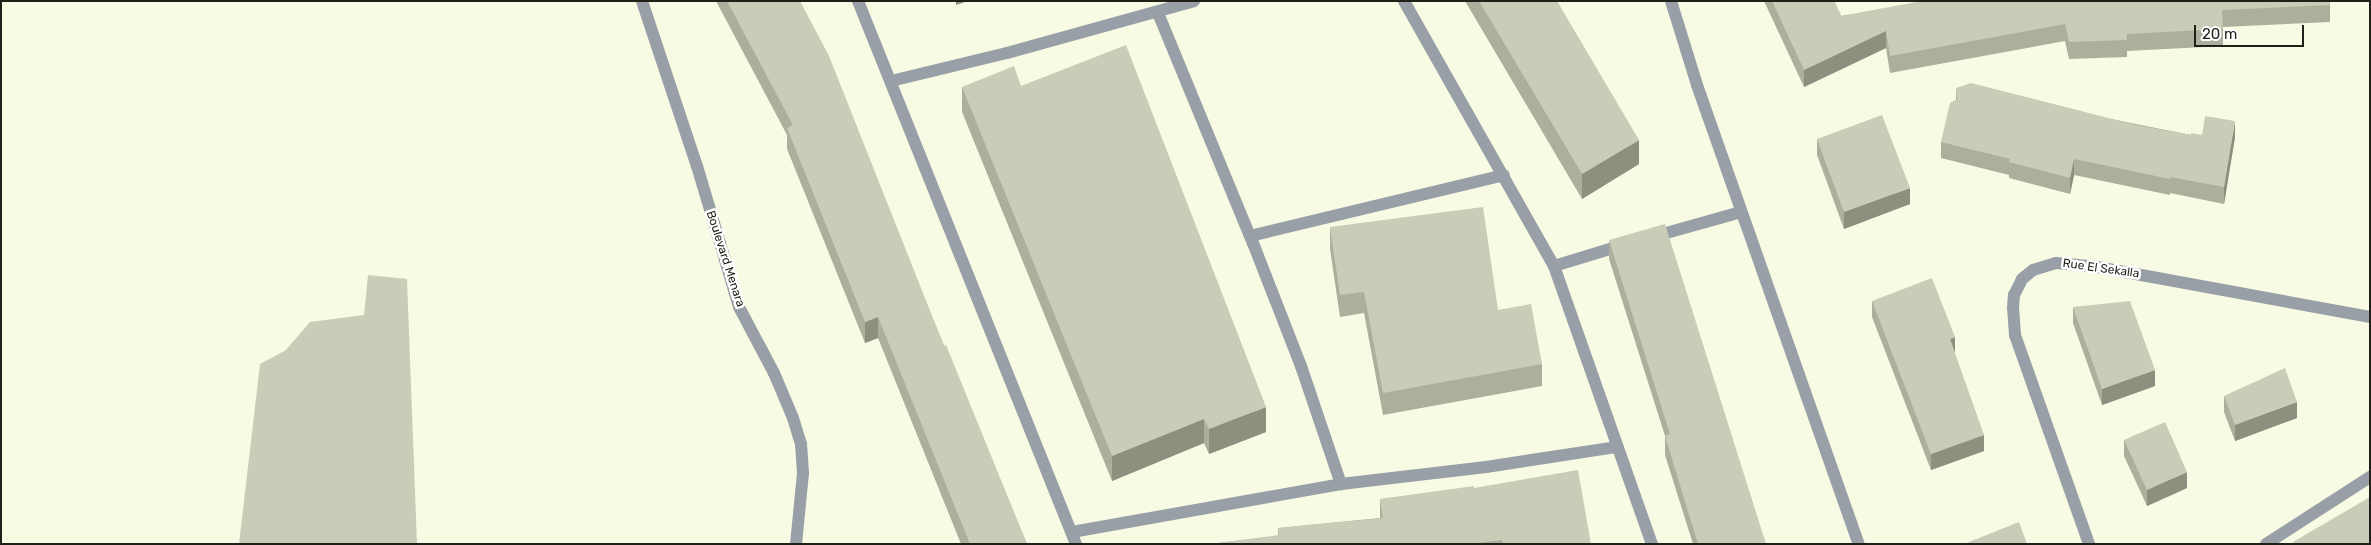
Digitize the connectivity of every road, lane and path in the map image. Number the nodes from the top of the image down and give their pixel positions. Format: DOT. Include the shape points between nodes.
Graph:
graph roads {
  1 [pos="642,1"];
  2 [pos="858,1"];
  3 [pos="1194,1"];
  4 [pos="1404,1"];
  5 [pos="1671,1"];
  6 [pos="1158,13"];
  7 [pos="891,81"];
  8 [pos="1504,175"];
  9 [pos="1741,212"];
  10 [pos="1250,236"];
  11 [pos="1554,266"];
  12 [pos="2370,317"];
  13 [pos="1617,446"];
  14 [pos="2370,477"];
  15 [pos="1342,484"];
  16 [pos="1074,538"];
  17 [pos="796,544"];
  18 [pos="1652,544"];
  19 [pos="1859,544"];
  20 [pos="2089,544"];
  21 [pos="2266,544"];
  1 -- 17 [label="street, Boulevard Menara" via="739,307 774,373 801,444 803,473"];
  2 -- 7 [label="street"];
  3 -- 6 [label="street"];
  4 -- 8 [label="street"];
  5 -- 9 [label="street"];
  6 -- 7 [label="street" via="1008,54"];
  6 -- 10 [label="street"];
  7 -- 16 [label="street"];
  8 -- 10 [label="street"];
  8 -- 11 [label="street"];
  9 -- 11 [label="street"];
  9 -- 19 [label="street"];
  10 -- 15 [label="street" via="1301,366"];
  11 -- 13 [label="street"];
  12 -- 20 [label="street, Rue El Sekalla" via="2092,266 2056,263 2033,270 2022,279 2014,295 2015,335"];
  13 -- 15 [label="street" via="1486,467"];
  13 -- 18 [label="street"];
  14 -- 21 [label="street"];
  15 -- 16 [label="street"];
}
